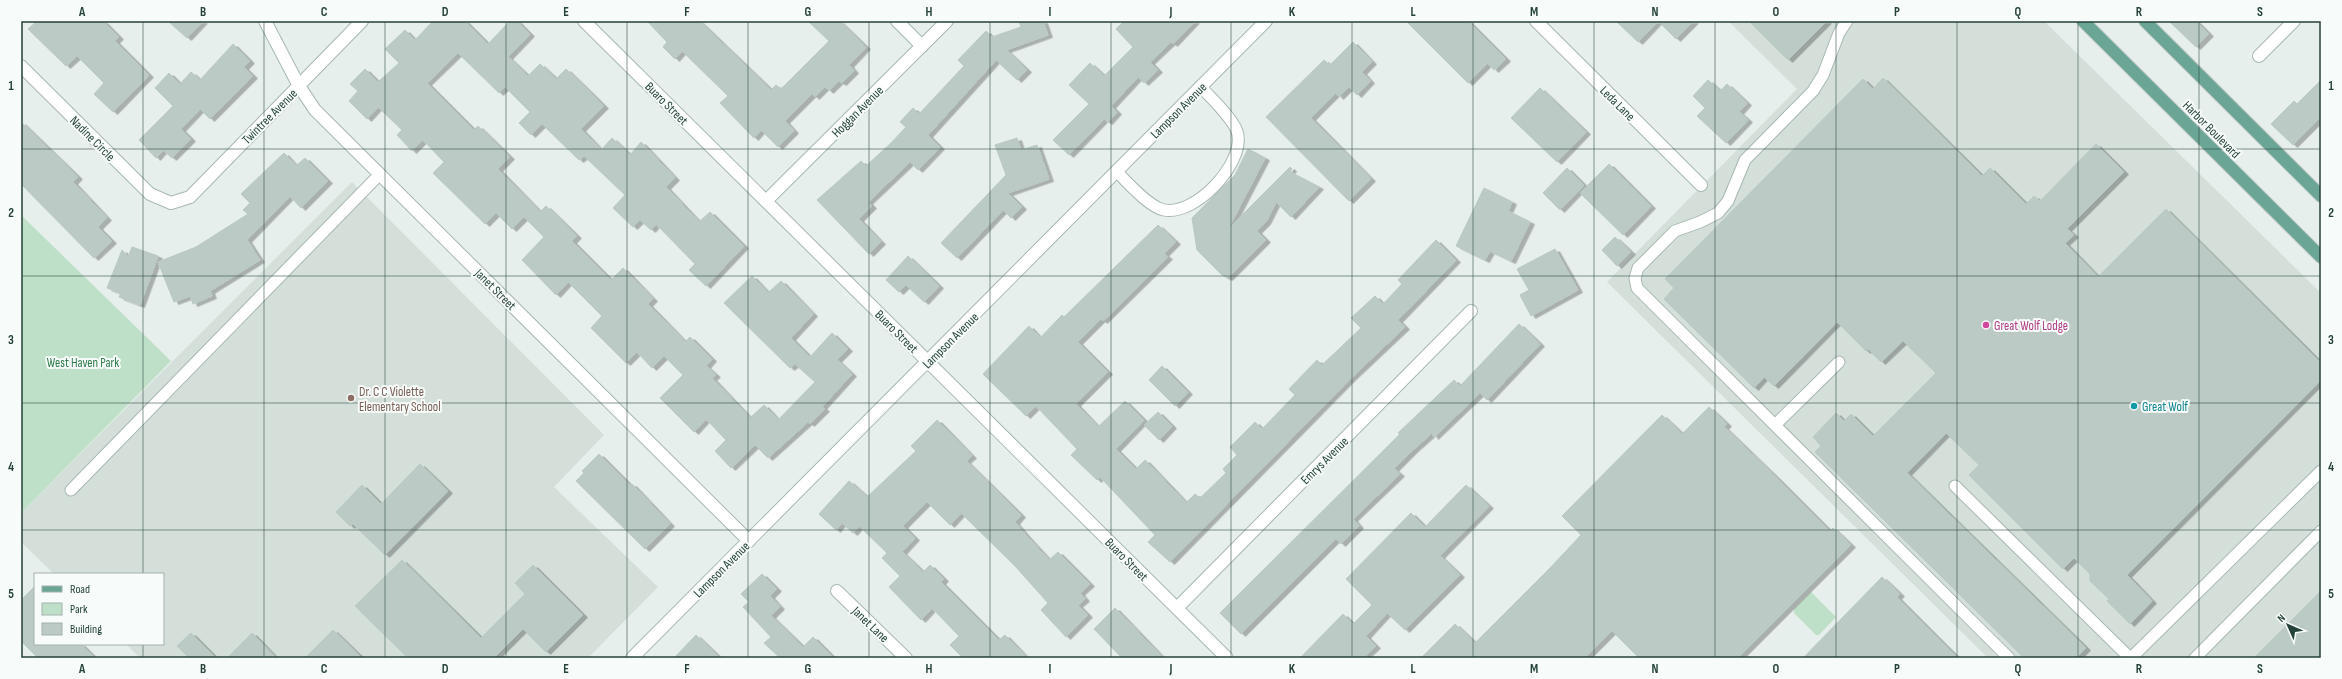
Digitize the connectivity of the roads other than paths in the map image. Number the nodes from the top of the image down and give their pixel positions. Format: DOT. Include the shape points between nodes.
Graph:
graph roads {
  1 [pos="265,21"];
  2 [pos="362,21"];
  3 [pos="584,21"];
  4 [pos="897,21"];
  5 [pos="947,21"];
  6 [pos="1266,21"];
  7 [pos="1536,21"];
  8 [pos="1847,21"];
  9 [pos="2083,21"];
  10 [pos="2145,21"];
  11 [pos="2294,21"];
  12 [pos="922,46"];
  13 [pos="2259,56"];
  14 [pos="21,66"];
  15 [pos="300,86"];
  16 [pos="1201,87"];
  17 [pos="1116,172"];
  18 [pos="380,174"];
  19 [pos="1700,185"];
  20 [pos="2321,196"];
  21 [pos="766,201"];
  22 [pos="171,203"];
  23 [pos="2321,258"];
  24 [pos="1471,311"];
  25 [pos="928,362"];
  26 [pos="1838,362"];
  27 [pos="1775,425"];
  28 [pos="2321,471"];
  29 [pos="1955,486"];
  30 [pos="71,490"];
  31 [pos="2321,531"];
  32 [pos="749,541"];
  33 [pos="837,591"];
  34 [pos="1177,608"];
  35 [pos="632,658"];
  36 [pos="906,658"];
  37 [pos="1227,658"];
  38 [pos="2009,658"];
  39 [pos="2131,658"];
  40 [pos="2196,658"];
  1 -- 15 [label="street, Janet Street"];
  2 -- 15 [label="street, Twintree Avenue"];
  3 -- 21 [label="street, Buaro Street"];
  4 -- 12 [label="street"];
  5 -- 12 [label="street, Hoggan Avenue"];
  6 -- 16 [label="street, Lampson Avenue"];
  7 -- 19 [label="street, Leda Lane"];
  8 -- 27 [label="lane" via="1839,33 1823,75 1813,91 1744,160 1728,201 1718,212 1675,231 1638,268 1635,278 1637,288"];
  9 -- 23 [label="main road, Harbor Boulevard"];
  10 -- 20 [label="main road"];
  11 -- 13 [label="street"];
  12 -- 21 [label="street, Hoggan Avenue"];
  14 -- 22 [label="street, Nadine Circle" via="150,194"];
  15 -- 18 [label="street, Janet Street" via="315,110"];
  15 -- 22 [label="street, Twintree Avenue" via="190,196"];
  16 -- 17 [label="street, Lampson Avenue"];
  16 -- 17 [label="lane" via="1234,125 1238,134 1237,152 1219,180 1203,196 1189,206 1164,210 1154,207"];
  17 -- 25 [label="street, Lampson Avenue"];
  18 -- 30 [label="lane"];
  18 -- 32 [label="street, Janet Street"];
  21 -- 25 [label="street, Buaro Street"];
  24 -- 34 [label="street, Emrys Avenue"];
  25 -- 32 [label="street, Lampson Avenue"];
  25 -- 34 [label="street, Buaro Street"];
  26 -- 27 [label="lane"];
  27 -- 38 [label="lane"];
  28 -- 39 [label="lane"];
  29 -- 39 [label="lane"];
  31 -- 40 [label="lane"];
  32 -- 35 [label="street, Lampson Avenue"];
  33 -- 36 [label="street, Janet Lane"];
  34 -- 37 [label="street, Buaro Street"];
}
